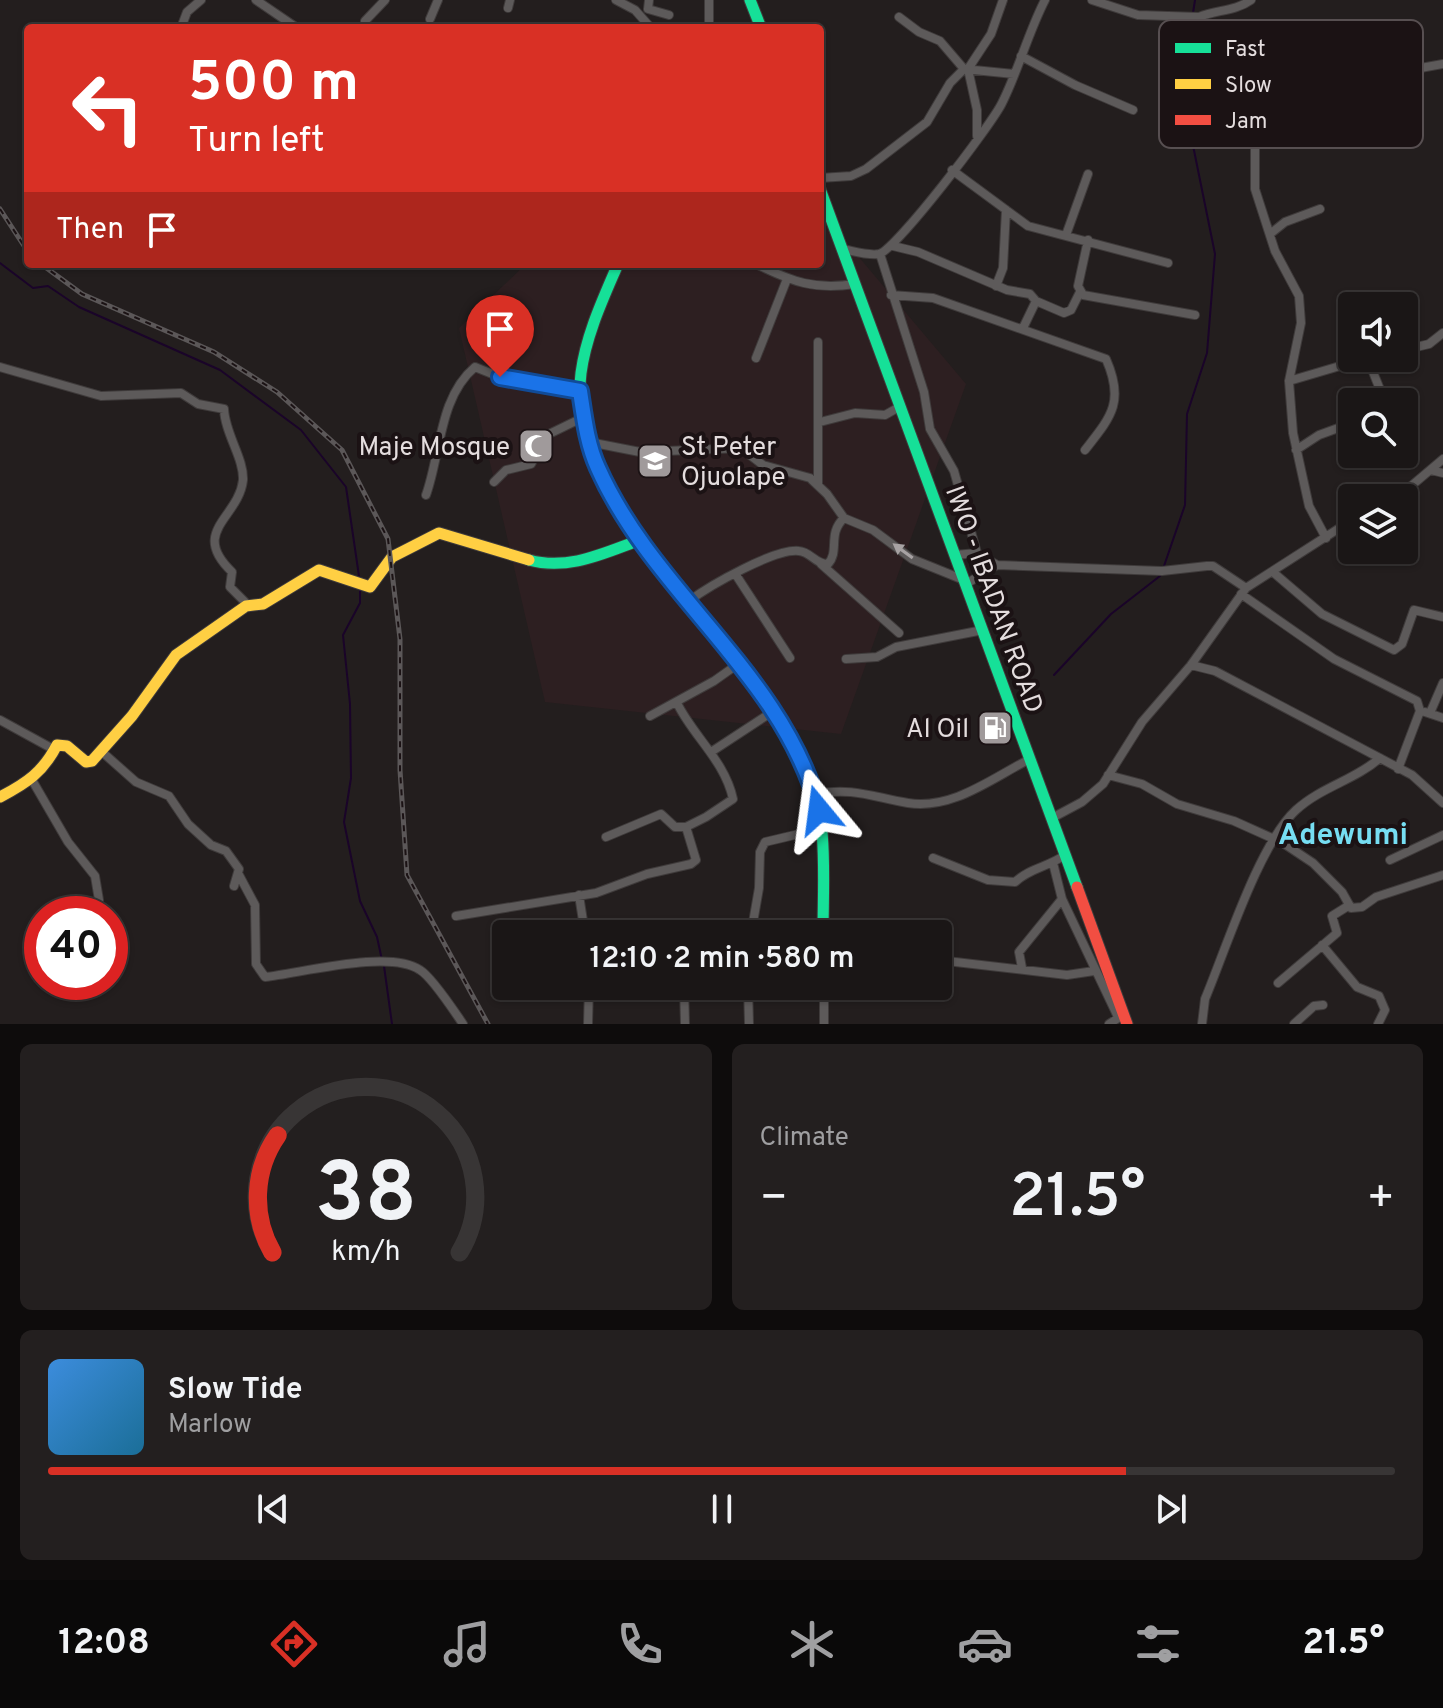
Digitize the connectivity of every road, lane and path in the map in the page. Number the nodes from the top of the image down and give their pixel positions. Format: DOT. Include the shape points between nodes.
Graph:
graph roads {
  1 [pos="201,0"];
  2 [pos="256,0"];
  3 [pos="385,0"];
  4 [pos="438,0"];
  5 [pos="616,0"];
  6 [pos="649,0"];
  7 [pos="709,0"];
  8 [pos="750,0"];
  9 [pos="1003,0"];
  10 [pos="1045,0"];
  11 [pos="1092,0"];
  12 [pos="1251,0"];
  13 [pos="669,15"];
  14 [pos="899,17"];
  15 [pos="1199,17"];
  16 [pos="430,19"];
  17 [pos="1201,20"];
  18 [pos="365,21"];
  19 [pos="182,24"];
  20 [pos="291,24"];
  21 [pos="647,24"];
  22 [pos="709,24"];
  23 [pos="759,24"];
  24 [pos="1021,56"];
  25 [pos="1443,64"];
  26 [pos="1423,68"];
  27 [pos="966,69"];
  28 [pos="1014,74"];
  29 [pos="1133,110"];
  30 [pos="977,137"];
  31 [pos="1255,148"];
  32 [pos="952,170"];
  33 [pos="1088,174"];
  34 [pos="824,178"];
  35 [pos="824,200"];
  36 [pos="1320,209"];
  37 [pos="1006,210"];
  38 [pos="1270,234"];
  39 [pos="1066,235"];
  40 [pos="1088,240"];
  41 [pos="893,246"];
  42 [pos="842,249"];
  43 [pos="880,254"];
  44 [pos="1168,263"];
  45 [pos="616,268"];
  46 [pos="764,268"];
  47 [pos="787,279"];
  48 [pos="855,284"];
  49 [pos="996,286"];
  50 [pos="1080,292"];
  51 [pos="891,295"];
  52 [pos="1036,301"];
  53 [pos="1195,315"];
  54 [pos="1023,328"];
  55 [pos="1443,333"];
  56 [pos="818,342"];
  57 [pos="1418,347"];
  58 [pos="756,358"];
  59 [pos="0,367"];
  60 [pos="1338,367"];
  61 [pos="1289,381"];
  62 [pos="580,391"];
  63 [pos="901,405"];
  64 [pos="584,417"];
  65 [pos="820,422"];
  66 [pos="1338,428"];
  67 [pos="589,442"];
  68 [pos="1085,450"];
  69 [pos="1296,450"];
  70 [pos="1443,459"];
  71 [pos="1431,470"];
  72 [pos="1443,473"];
  73 [pos="494,482"];
  74 [pos="818,484"];
  75 [pos="1414,484"];
  76 [pos="426,495"];
  77 [pos="844,518"];
  78 [pos="1338,530"];
  79 [pos="1326,538"];
  80 [pos="640,540"];
  81 [pos="977,553"];
  82 [pos="955,555"];
  83 [pos="820,564"];
  84 [pos="997,565"];
  85 [pos="1274,573"];
  86 [pos="736,575"];
  87 [pos="965,582"];
  88 [pos="1244,591"];
  89 [pos="689,601"];
  90 [pos="248,605"];
  91 [pos="1443,617"];
  92 [pos="983,630"];
  93 [pos="899,633"];
  94 [pos="790,658"];
  95 [pos="846,659"];
  96 [pos="738,664"];
  97 [pos="1191,665"];
  98 [pos="1443,683"];
  99 [pos="677,703"];
  100 [pos="775,710"];
  101 [pos="1425,712"];
  102 [pos="650,716"];
  103 [pos="1443,718"];
  104 [pos="0,720"];
  105 [pos="53,749"];
  106 [pos="101,751"];
  107 [pos="711,752"];
  108 [pos="1380,758"];
  109 [pos="1030,759"];
  110 [pos="1398,769"];
  111 [pos="1108,775"];
  112 [pos="32,780"];
  113 [pos="815,794"];
  114 [pos="0,797"];
  115 [pos="1443,803"];
  116 [pos="1052,818"];
  117 [pos="686,827"];
  118 [pos="820,829"];
  119 [pos="1443,835"];
  120 [pos="606,837"];
  121 [pos="1271,838"];
  122 [pos="1065,855"];
  123 [pos="933,858"];
  124 [pos="1390,860"];
  125 [pos="1053,863"];
  126 [pos="239,875"];
  127 [pos="1443,875"];
  128 [pos="234,886"];
  129 [pos="579,895"];
  130 [pos="98,896"];
  131 [pos="1062,899"];
  132 [pos="1348,906"];
  133 [pos="456,916"];
  134 [pos="583,920"];
  135 [pos="753,920"];
  136 [pos="823,920"];
  137 [pos="1322,945"];
  138 [pos="952,961"];
  139 [pos="1022,968"];
  140 [pos="1094,971"];
  141 [pos="1278,983"];
  142 [pos="589,1000"];
  143 [pos="684,1000"];
  144 [pos="748,1000"];
  145 [pos="824,1000"];
  146 [pos="1323,1005"];
  147 [pos="1123,1019"];
  148 [pos="463,1024"];
  149 [pos="588,1024"];
  150 [pos="685,1024"];
  151 [pos="749,1024"];
  152 [pos="824,1024"];
  153 [pos="1109,1024"];
  154 [pos="1202,1024"];
  155 [pos="1294,1024"];
  156 [pos="1378,1024"];
  1 -- 19 [label="street"];
  2 -- 20 [label="street"];
  3 -- 18 [label="street"];
  4 -- 16 [label="street"];
  5 -- 21 [label="street"];
  6 -- 13 [label="street" via="648,9"];
  7 -- 22 [label="street"];
  8 -- 23 [label="street"];
  9 -- 27 [label="street" via="991,34"];
  10 -- 24 [label="street"];
  11 -- 15 [label="street" via="1138,15"];
  12 -- 15 [label="street"];
  14 -- 27 [label="street" via="940,41"];
  15 -- 17 [label="street"];
  24 -- 28 [label="street"];
  24 -- 29 [label="street"];
  25 -- 26 [label="street"];
  27 -- 28 [label="street"];
  27 -- 30 [label="street" via="977,110"];
  27 -- 34 [label="street" via="950,83 927,122 866,169"];
  28 -- 30 [label="street" via="999,109"];
  30 -- 32 [label="street"];
  31 -- 38 [label="street" via="1255,189"];
  32 -- 37 [label="street"];
  32 -- 41 [label="street"];
  33 -- 39 [label="street"];
  35 -- 42 [label="street, IWO - IBADAN ROAD"];
  36 -- 38 [label="street" via="1285,222"];
  37 -- 39 [label="street" via="1028,226"];
  37 -- 49 [label="street" via="1004,256"];
  38 -- 61 [label="street" via="1301,308"];
  39 -- 40 [label="street"];
  40 -- 44 [label="street"];
  40 -- 50 [label="street"];
  41 -- 43 [label="street"];
  41 -- 49 [label="street"];
  42 -- 43 [label="street"];
  42 -- 48 [label="street, IWO - IBADAN ROAD"];
  43 -- 51 [label="street"];
  45 -- 62 [label="street" via="589,338"];
  46 -- 47 [label="street"];
  47 -- 48 [label="street" via="823,288"];
  47 -- 58 [label="street"];
  48 -- 63 [label="street, IWO - IBADAN ROAD"];
  49 -- 52 [label="street" via="1028,293"];
  50 -- 52 [label="street" via="1068,313"];
  50 -- 53 [label="street"];
  51 -- 54 [label="street" via="933,298"];
  51 -- 81 [label="street" via="924,392 930,429 954,471"];
  52 -- 54 [label="street"];
  54 -- 68 [label="street" via="1108,362 1115,409"];
  55 -- 57 [label="street"];
  56 -- 65 [label="street"];
  59 -- 90 [label="street" via="101,396 181,393 198,404 223,407 243,470 239,496 216,528 216,546 232,572 230,587"];
  60 -- 61 [label="street"];
  61 -- 69 [label="street"];
  62 -- 64 [label="street"];
  62 -- 76 [label="street" via="500,377 475,367 451,399"];
  63 -- 65 [label="street" via="885,415 858,412"];
  63 -- 82 [label="street, IWO - IBADAN ROAD"];
  64 -- 67 [label="street"];
  64 -- 73 [label="street" via="547,435 531,464 506,470"];
  65 -- 74 [label="street"];
  66 -- 69 [label="street"];
  67 -- 74 [label="street" via="640,452 735,447 763,465"];
  67 -- 80 [label="street" via="598,469"];
  69 -- 79 [label="street" via="1309,506"];
  70 -- 71 [label="street"];
  71 -- 72 [label="street"];
  71 -- 75 [label="street"];
  74 -- 77 [label="street"];
  77 -- 83 [label="street" via="833,534 833,559"];
  87 -- 77 [label="street, one-way" via="912,559 873,530"];
  78 -- 79 [label="street"];
  79 -- 85 [label="street"];
  80 -- 89 [label="street"];
  80 -- 90 [label="street" via="580,562 543,564 439,533 399,551 370,587 347,584 323,569 263,604"];
  81 -- 82 [label="street"];
  81 -- 84 [label="street"];
  82 -- 87 [label="street, IWO - IBADAN ROAD"];
  83 -- 86 [label="street" via="797,551"];
  83 -- 93 [label="street"];
  84 -- 87 [label="street"];
  84 -- 88 [label="street" via="1148,571 1213,566"];
  85 -- 88 [label="street"];
  85 -- 91 [label="street" via="1322,614 1394,650 1402,644 1414,610"];
  86 -- 89 [label="street"];
  86 -- 94 [label="street"];
  87 -- 92 [label="street, IWO - IBADAN ROAD"];
  88 -- 97 [label="street"];
  88 -- 101 [label="street" via="1334,659 1417,701"];
  89 -- 96 [label="street"];
  90 -- 106 [label="street" via="176,655"];
  92 -- 95 [label="street" via="896,647 877,657"];
  92 -- 109 [label="street, IWO - IBADAN ROAD"];
  96 -- 99 [label="street"];
  96 -- 100 [label="street"];
  97 -- 108 [label="street" via="1215,671"];
  97 -- 111 [label="street" via="1142,722"];
  98 -- 101 [label="street"];
  99 -- 102 [label="street"];
  99 -- 107 [label="street"];
  100 -- 107 [label="street"];
  100 -- 113 [label="street"];
  101 -- 103 [label="street"];
  101 -- 110 [label="street"];
  104 -- 105 [label="street"];
  105 -- 106 [label="street" via="61,744 90,762"];
  105 -- 112 [label="street" via="47,765"];
  106 -- 126 [label="street" via="136,782 169,796 206,841 226,851"];
  107 -- 117 [label="street" via="733,799"];
  108 -- 110 [label="street"];
  108 -- 121 [label="street" via="1310,798"];
  109 -- 113 [label="street" via="968,794 947,799 908,803 863,791"];
  109 -- 116 [label="street, IWO - IBADAN ROAD"];
  110 -- 115 [label="street"];
  111 -- 116 [label="street" via="1093,794"];
  111 -- 121 [label="street"];
  112 -- 114 [label="street"];
  112 -- 130 [label="street" via="95,876"];
  113 -- 118 [label="street"];
  116 -- 122 [label="street, IWO - IBADAN ROAD"];
  117 -- 120 [label="street" via="675,827 661,814"];
  117 -- 129 [label="street" via="696,862"];
  118 -- 135 [label="street" via="765,842"];
  118 -- 136 [label="street"];
  119 -- 124 [label="street"];
  121 -- 132 [label="street" via="1313,863 1342,892"];
  121 -- 154 [label="street" via="1205,999"];
  122 -- 125 [label="street"];
  122 -- 147 [label="street, IWO - IBADAN ROAD"];
  123 -- 125 [label="street" via="1005,882"];
  125 -- 131 [label="street"];
  126 -- 128 [label="street"];
  126 -- 148 [label="street" via="255,905 256,964 265,977 369,962 404,963 422,970"];
  127 -- 132 [label="street" via="1376,897 1362,907"];
  129 -- 133 [label="street"];
  129 -- 134 [label="street"];
  131 -- 139 [label="street" via="1019,952"];
  131 -- 140 [label="street"];
  132 -- 137 [label="street" via="1332,916 1337,933"];
  137 -- 141 [label="street"];
  137 -- 156 [label="street" via="1357,987 1379,996 1385,1010"];
  138 -- 139 [label="street"];
  139 -- 140 [label="street" via="1067,975"];
  140 -- 147 [label="street"];
  142 -- 149 [label="street"];
  143 -- 150 [label="street"];
  144 -- 151 [label="street"];
  145 -- 152 [label="street"];
  146 -- 155 [label="street" via="1314,1006"];
  147 -- 153 [label="street"];
}
